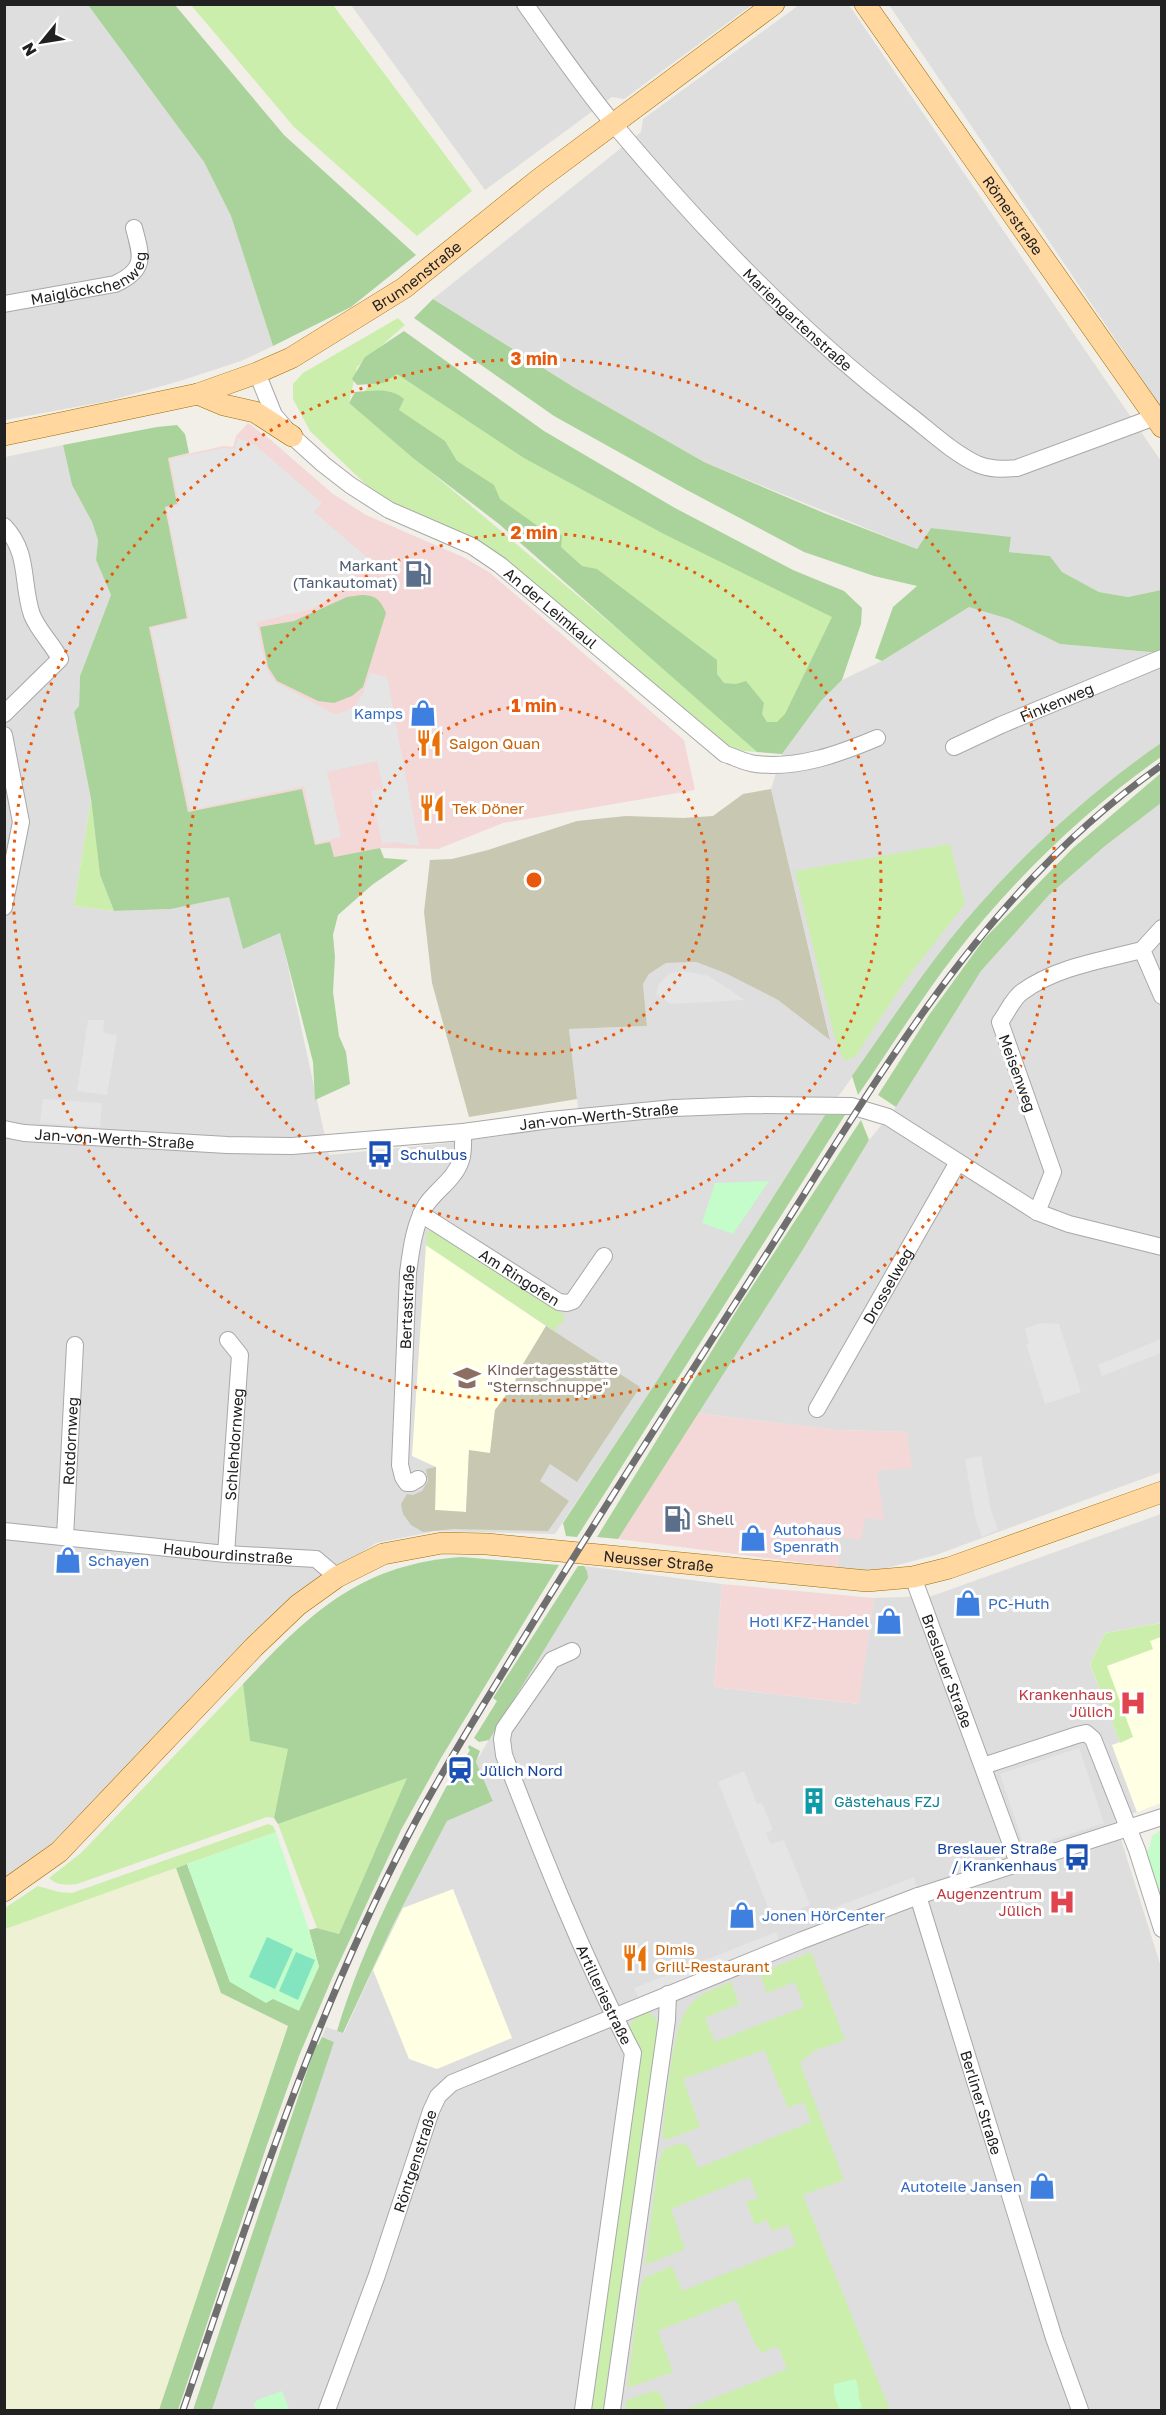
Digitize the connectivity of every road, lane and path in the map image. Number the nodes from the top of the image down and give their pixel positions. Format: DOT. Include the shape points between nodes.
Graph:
graph roads {
  1 [pos="525,4"];
  2 [pos="774,4"];
  3 [pos="865,4"];
  4 [pos="612,123"];
  5 [pos="134,228"];
  6 [pos="4,304"];
  7 [pos="257,373"];
  8 [pos="198,394"];
  9 [pos="1158,422"];
  10 [pos="4,435"];
  11 [pos="292,436"];
  12 [pos="4,526"];
  13 [pos="1161,658"];
  14 [pos="4,714"];
  15 [pos="4,735"];
  16 [pos="877,738"];
  17 [pos="954,747"];
  18 [pos="4,907"];
  19 [pos="1161,928"];
  20 [pos="1142,950"];
  21 [pos="1161,996"];
  22 [pos="4,1129"];
  23 [pos="463,1132"];
  24 [pos="957,1162"];
  25 [pos="1037,1212"];
  26 [pos="421,1214"];
  27 [pos="1161,1247"];
  28 [pos="604,1256"];
  29 [pos="228,1340"];
  30 [pos="75,1345"];
  31 [pos="817,1409"];
  32 [pos="418,1479"];
  33 [pos="1161,1492"];
  34 [pos="4,1531"];
  35 [pos="65,1537"];
  36 [pos="225,1554"];
  37 [pos="336,1577"];
  38 [pos="913,1577"];
  39 [pos="572,1651"];
  40 [pos="982,1766"];
  41 [pos="1161,1817"];
  42 [pos="1129,1829"];
  43 [pos="1018,1863"];
  44 [pos="4,1892"];
  45 [pos="918,1896"];
  46 [pos="1161,1929"];
  47 [pos="669,1994"];
  48 [pos="614,2016"];
  49 [pos="327,2410"];
  50 [pos="583,2410"];
  51 [pos="612,2410"];
  52 [pos="1080,2410"];
  1 -- 4 [label="street, Mariengartenstraße"];
  2 -- 4 [label="main road, Brunnenstraße"];
  3 -- 9 [label="main road, Römerstraße"];
  4 -- 7 [label="main road, Brunnenstraße" via="404,288 291,358"];
  4 -- 9 [label="street, Mariengartenstraße" via="714,236 831,351 977,464 995,470 1017,468"];
  5 -- 6 [label="street, Maiglöckchenweg" via="140,264 127,278 115,284"];
  7 -- 8 [label="main road, Brunnenstraße"];
  7 -- 11 [label="street, An der Leimkaul" via="274,415"];
  8 -- 10 [label="main road, Brunnenstraße"];
  8 -- 11 [label="main road" via="255,412"];
  11 -- 16 [label="street, An der Leimkaul" via="350,485 389,510 472,546 500,565 725,754 753,764 784,766 839,753"];
  12 -- 14 [label="street" via="21,552 39,630 60,659"];
  13 -- 17 [label="street, Finkenweg"];
  15 -- 18 [label="street" via="21,822"];
  19 -- 20 [label="street"];
  20 -- 21 [label="street"];
  20 -- 25 [label="street, Meisenweg" via="1073,968 1042,981 1021,993 1000,1022 1053,1172"];
  22 -- 23 [label="street, Jan-von-Werth-Straße" via="160,1142 292,1146"];
  23 -- 24 [label="street, Jan-von-Werth-Straße" via="674,1108 851,1106 888,1118"];
  23 -- 26 [label="street, Bertastraße" via="462,1159"];
  24 -- 25 [label="street, Jan-von-Werth-Straße"];
  24 -- 31 [label="street, Drosselweg"];
  25 -- 27 [label="street, Jan-von-Werth-Straße"];
  26 -- 28 [label="street, Am Ringofen" via="560,1302 573,1300"];
  26 -- 32 [label="street, Bertastraße" via="408,1273 400,1465 407,1483"];
  29 -- 36 [label="street, Schlehdornweg" via="240,1355"];
  30 -- 35 [label="street, Rotdornweg"];
  33 -- 38 [label="main road, Neusser Straße" via="989,1555"];
  34 -- 35 [label="street, Haubourdinstraße"];
  35 -- 36 [label="street, Haubourdinstraße"];
  36 -- 37 [label="street, Haubourdinstraße" via="316,1559"];
  37 -- 38 [label="main road, Neusser Straße" via="383,1554 442,1544 487,1544 867,1581"];
  37 -- 44 [label="main road, Neusser Straße" via="298,1605 254,1647 59,1852"];
  38 -- 40 [label="street, Breslauer Straße"];
  39 -- 48 [label="street, Artilleriestraße" via="552,1660 504,1729 502,1739 504,1755 540,1846"];
  40 -- 42 [label="street" via="1086,1733 1093,1739"];
  40 -- 43 [label="street, Breslauer Straße"];
  41 -- 42 [label="street, Röntgenstraße"];
  42 -- 43 [label="street, Röntgenstraße"];
  42 -- 46 [label="street"];
  43 -- 45 [label="street, Röntgenstraße"];
  45 -- 47 [label="street, Röntgenstraße"];
  45 -- 52 [label="street, Berliner Straße" via="1054,2338"];
  47 -- 48 [label="street, Röntgenstraße"];
  47 -- 51 [label="street"];
  48 -- 49 [label="street, Röntgenstraße" via="460,2078 438,2096"];
  48 -- 50 [label="street, Artilleriestraße" via="633,2053"];
}
